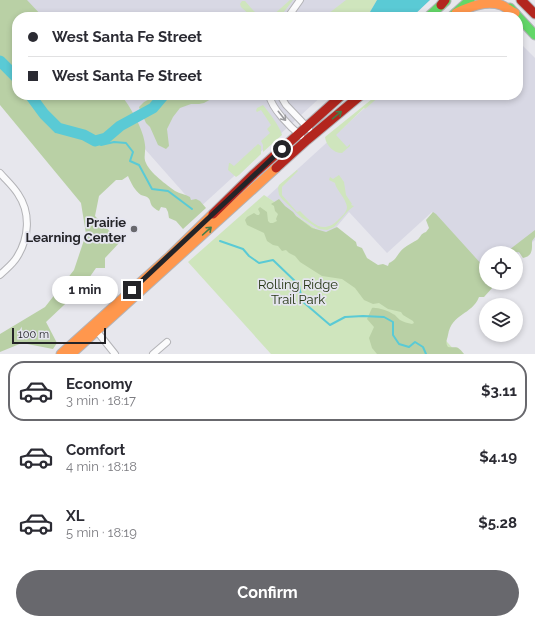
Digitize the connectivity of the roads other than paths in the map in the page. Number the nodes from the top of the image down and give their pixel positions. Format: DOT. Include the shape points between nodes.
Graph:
graph roads {
  1 [pos="300,0"];
  2 [pos="470,0"];
  3 [pos="502,0"];
  4 [pos="521,0"];
  5 [pos="444,2"];
  6 [pos="292,12"];
  7 [pos="433,12"];
  8 [pos="456,12"];
  9 [pos="459,12"];
  10 [pos="513,12"];
  11 [pos="514,12"];
  12 [pos="535,14"];
  13 [pos="523,21"];
  14 [pos="535,34"];
  15 [pos="271,100"];
  16 [pos="283,100"];
  17 [pos="336,100"];
  18 [pos="355,100"];
  19 [pos="307,126"];
  20 [pos="299,134"];
  21 [pos="310,137"];
  22 [pos="0,173"];
  23 [pos="0,275"];
  24 [pos="94,328"];
  25 [pos="167,342"];
  26 [pos="61,354"];
  27 [pos="71,354"];
  28 [pos="116,354"];
  29 [pos="153,354"];
  1 -- 6 [label="street"];
  2 -- 8 [label="main road"];
  3 -- 11 [label="main road"];
  4 -- 12 [label="main road"];
  5 -- 7 [label="main road"];
  9 -- 10 [label="main road" via="475,4 488,2"];
  13 -- 14 [label="main road"];
  15 -- 20 [label="street, one-way"];
  16 -- 19 [label="street"];
  17 -- 19 [label="main road"];
  21 -- 18 [label="main road, one-way"];
  19 -- 20 [label="main road"];
  19 -- 21 [label="street"];
  20 -- 21 [label="street"];
  20 -- 24 [label="main road"];
  24 -- 21 [label="main road, one-way"];
  22 -- 23 [label="street" via="24,205 27,227 18,256"];
  24 -- 26 [label="main road"];
  24 -- 27 [label="main road"];
  24 -- 28 [label="street"];
  25 -- 29 [label="street"];
}
